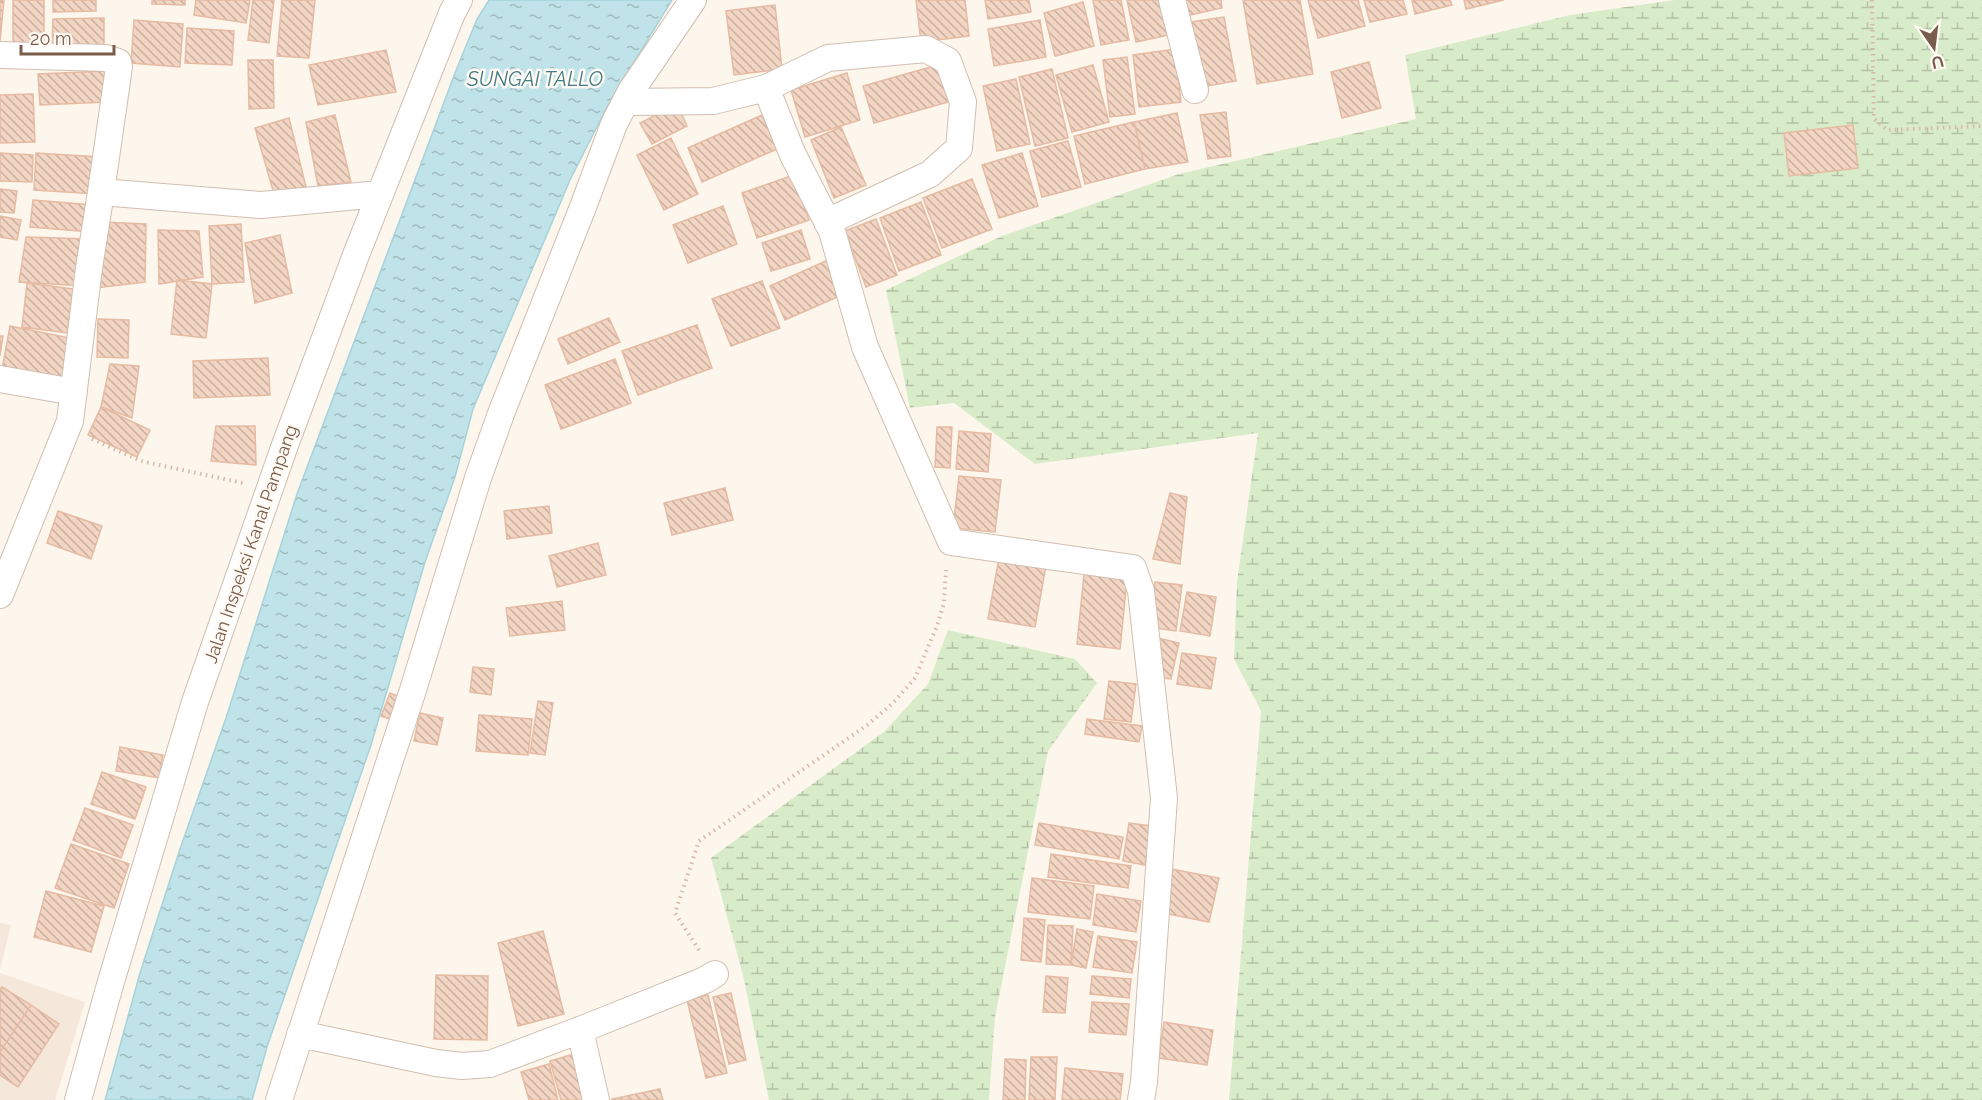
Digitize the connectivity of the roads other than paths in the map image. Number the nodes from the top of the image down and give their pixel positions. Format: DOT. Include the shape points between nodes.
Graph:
graph roads {
  1 [pos="459,0"];
  2 [pos="693,0"];
  3 [pos="1172,0"];
  4 [pos="0,55"];
  5 [pos="766,88"];
  6 [pos="1195,90"];
  7 [pos="626,102"];
  8 [pos="100,192"];
  9 [pos="380,194"];
  10 [pos="827,222"];
  11 [pos="0,379"];
  12 [pos="74,392"];
  13 [pos="0,595"];
  14 [pos="715,974"];
  15 [pos="580,1030"];
  16 [pos="300,1034"];
  17 [pos="78,1100"];
  18 [pos="279,1100"];
  19 [pos="596,1100"];
  20 [pos="1141,1100"];
  1 -- 9 [label="street, Jalan Inspeksi Kanal Pampang"];
  2 -- 7 [label="street"];
  3 -- 6 [label="street"];
  4 -- 8 [label="street" via="106,58 118,62"];
  5 -- 7 [label="street" via="713,101"];
  5 -- 10 [label="street" via="793,155"];
  5 -- 10 [label="street" via="828,58 926,49 948,61 963,102 959,148 930,174"];
  7 -- 16 [label="street" via="614,124 478,478"];
  8 -- 9 [label="street" via="261,205"];
  8 -- 12 [label="street"];
  9 -- 17 [label="street, Jalan Inspeksi Kanal Pampang" via="289,434 195,702"];
  10 -- 20 [label="street" via="865,347 951,542 1133,568 1141,591 1164,798"];
  11 -- 12 [label="street"];
  12 -- 13 [label="street" via="68,429"];
  14 -- 15 [label="street"];
  15 -- 16 [label="street" via="490,1064 462,1066 436,1064"];
  15 -- 19 [label="street"];
  16 -- 18 [label="street"];
}
